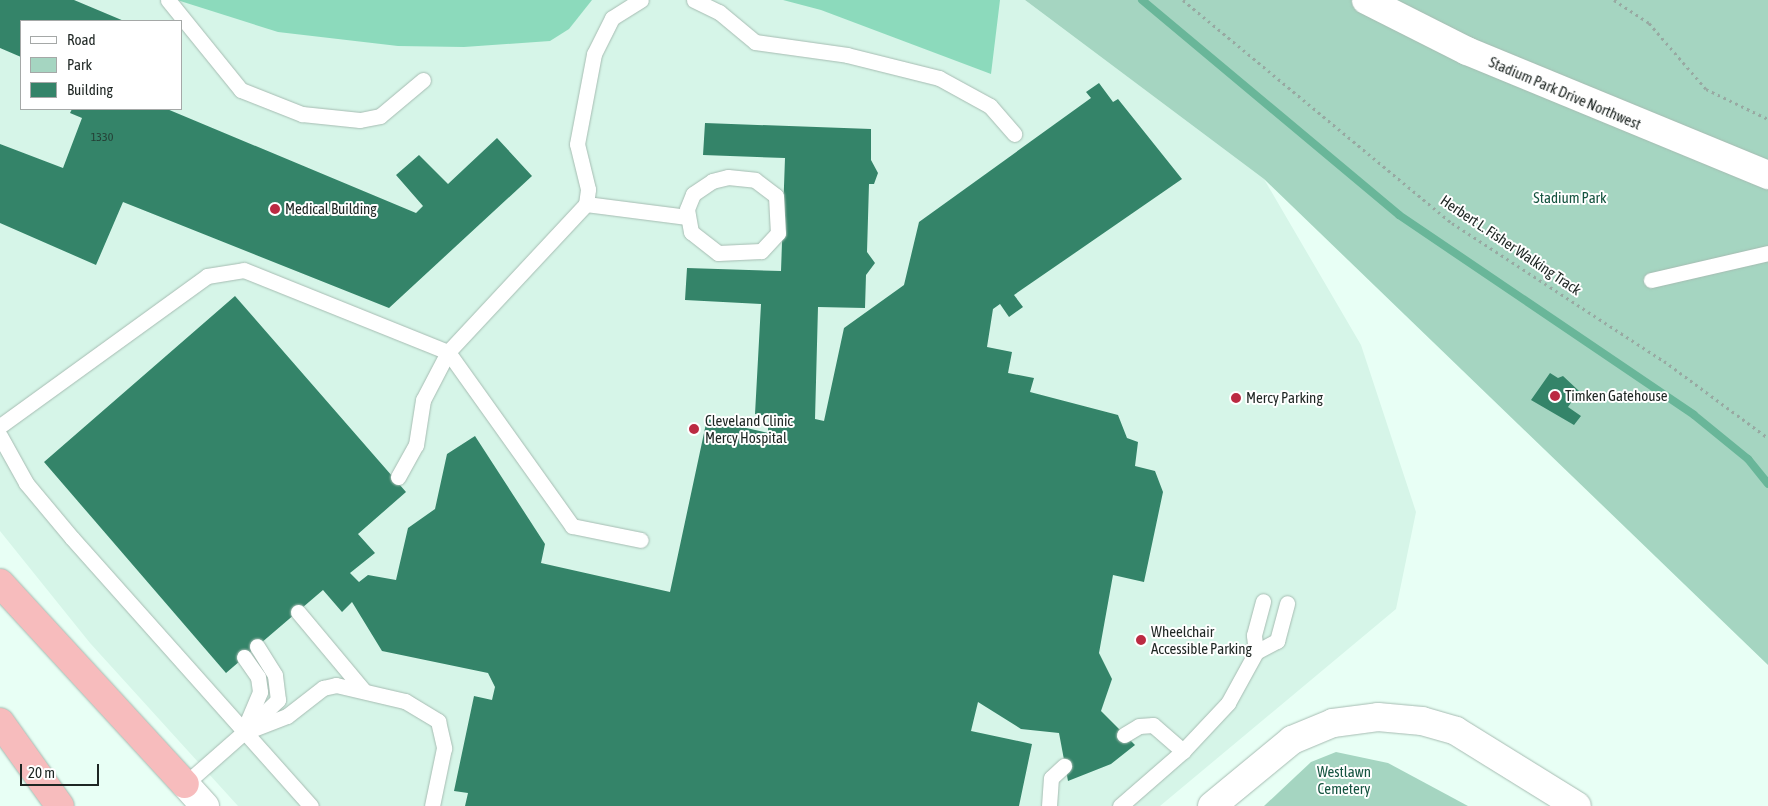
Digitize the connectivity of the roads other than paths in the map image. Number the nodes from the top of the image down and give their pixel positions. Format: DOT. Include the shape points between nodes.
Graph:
graph roads {
  1 [pos="168,0"];
  2 [pos="641,0"];
  3 [pos="694,0"];
  4 [pos="1366,0"];
  5 [pos="424,80"];
  6 [pos="1014,134"];
  7 [pos="1768,176"];
  8 [pos="586,204"];
  9 [pos="687,217"];
  10 [pos="1768,253"];
  11 [pos="1651,280"];
  12 [pos="448,352"];
  13 [pos="0,426"];
  14 [pos="0,436"];
  15 [pos="398,477"];
  16 [pos="641,540"];
  17 [pos="0,583"];
  18 [pos="1262,602"];
  19 [pos="1287,603"];
  20 [pos="298,612"];
  21 [pos="257,646"];
  22 [pos="1256,652"];
  23 [pos="244,657"];
  24 [pos="364,691"];
  25 [pos="0,722"];
  26 [pos="243,733"];
  27 [pos="1124,735"];
  28 [pos="1183,751"];
  29 [pos="1064,766"];
  30 [pos="185,784"];
  31 [pos="60,806"];
  32 [pos="205,806"];
  33 [pos="311,806"];
  34 [pos="432,806"];
  35 [pos="1049,806"];
  36 [pos="1120,806"];
  37 [pos="1212,806"];
  38 [pos="1577,806"];
  1 -- 5 [label="lane" via="241,90 302,114 360,120 380,116"];
  2 -- 8 [label="lane" via="612,18 594,54 577,144 588,189"];
  3 -- 6 [label="lane" via="718,12 756,42 847,55 939,78 990,106"];
  4 -- 7 [label="main road, Stadium Park Drive Northwest" via="1467,51"];
  8 -- 9 [label="lane"];
  8 -- 12 [label="lane"];
  9 -- 9 [label="lane" via="689,201 699,188 712,180 737,177 755,180 770,190 780,205 780,224 768,247 735,256 703,246 690,232"];
  10 -- 11 [label="lane"];
  12 -- 13 [label="lane" via="244,270 207,276"];
  12 -- 15 [label="lane" via="423,400 416,445"];
  12 -- 16 [label="lane" via="572,526"];
  14 -- 26 [label="lane" via="26,483"];
  17 -- 30 [label="highway"];
  18 -- 22 [label="lane" via="1254,635"];
  19 -- 22 [label="lane" via="1277,641"];
  20 -- 24 [label="lane"];
  21 -- 26 [label="lane" via="275,675 278,700"];
  22 -- 28 [label="lane" via="1221,712"];
  23 -- 26 [label="lane" via="258,677 260,692"];
  24 -- 26 [label="lane" via="326,687 287,716"];
  24 -- 34 [label="lane" via="413,704 440,724 444,748"];
  25 -- 31 [label="highway"];
  26 -- 30 [label="lane"];
  26 -- 33 [label="lane"];
  27 -- 28 [label="lane" via="1139,726 1153,725"];
  28 -- 36 [label="lane"];
  29 -- 35 [label="lane" via="1050,778"];
  30 -- 32 [label="main road"];
  37 -- 38 [label="main road" via="1280,747 1333,723 1378,717 1439,725 1470,738"];
}
